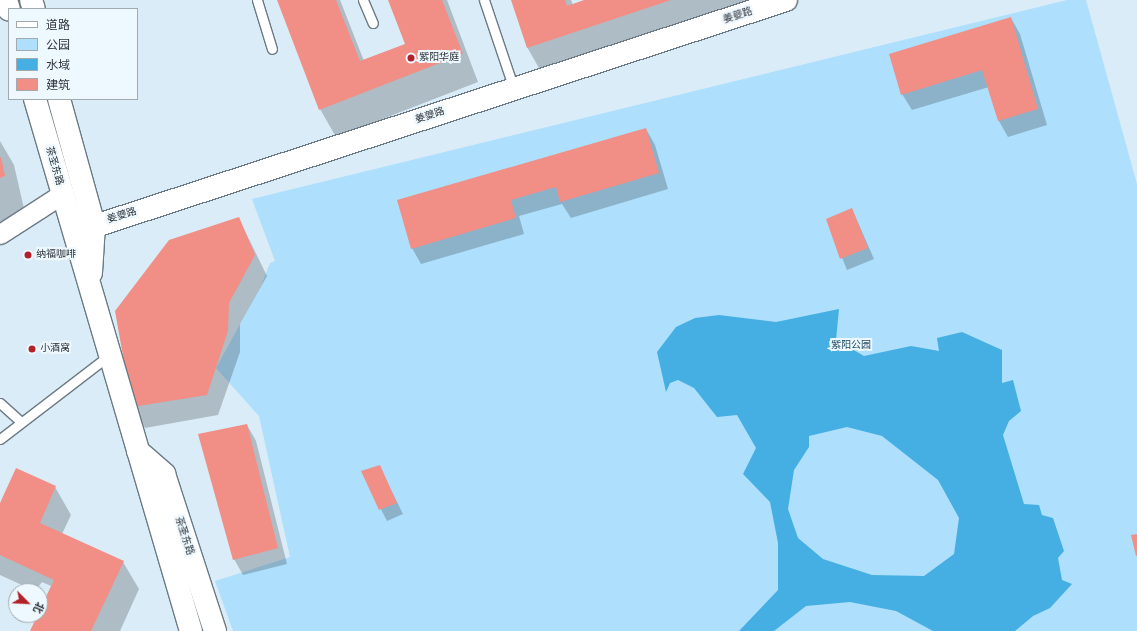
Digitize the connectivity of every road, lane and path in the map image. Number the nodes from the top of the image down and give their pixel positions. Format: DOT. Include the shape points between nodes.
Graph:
graph roads {
  1 [pos="257,0"];
  2 [pos="363,0"];
  3 [pos="484,0"];
  4 [pos="786,0"];
  5 [pos="372,23"];
  6 [pos="272,49"];
  7 [pos="514,89"];
  8 [pos="35,100"];
  9 [pos="59,100"];
  10 [pos="62,194"];
  11 [pos="94,225"];
  12 [pos="74,233"];
  13 [pos="0,234"];
  14 [pos="90,291"];
  15 [pos="108,356"];
  16 [pos="0,403"];
  17 [pos="21,422"];
  18 [pos="0,439"];
  19 [pos="138,451"];
  20 [pos="191,631"];
  21 [pos="215,631"];
  1 -- 6 [label="lane"];
  2 -- 5 [label="lane"];
  3 -- 7 [label="lane"];
  4 -- 7 [label="main road, 姜夔路"];
  7 -- 11 [label="main road, 姜夔路"];
  8 -- 10 [label="main road, 茶圣东路"];
  9 -- 11 [label="main road"];
  10 -- 12 [label="main road, 茶圣东路"];
  10 -- 13 [label="street"];
  11 -- 12 [label="main road, 姜夔路"];
  11 -- 14 [label="main road"];
  12 -- 14 [label="main road, 茶圣东路"];
  14 -- 15 [label="main road, 茶圣东路"];
  15 -- 17 [label="lane"];
  15 -- 19 [label="main road, 茶圣东路"];
  16 -- 17 [label="lane"];
  17 -- 18 [label="lane"];
  19 -- 20 [label="main road, 茶圣东路"];
  19 -- 21 [label="main road, 茶圣东路" via="164,474"];
}
